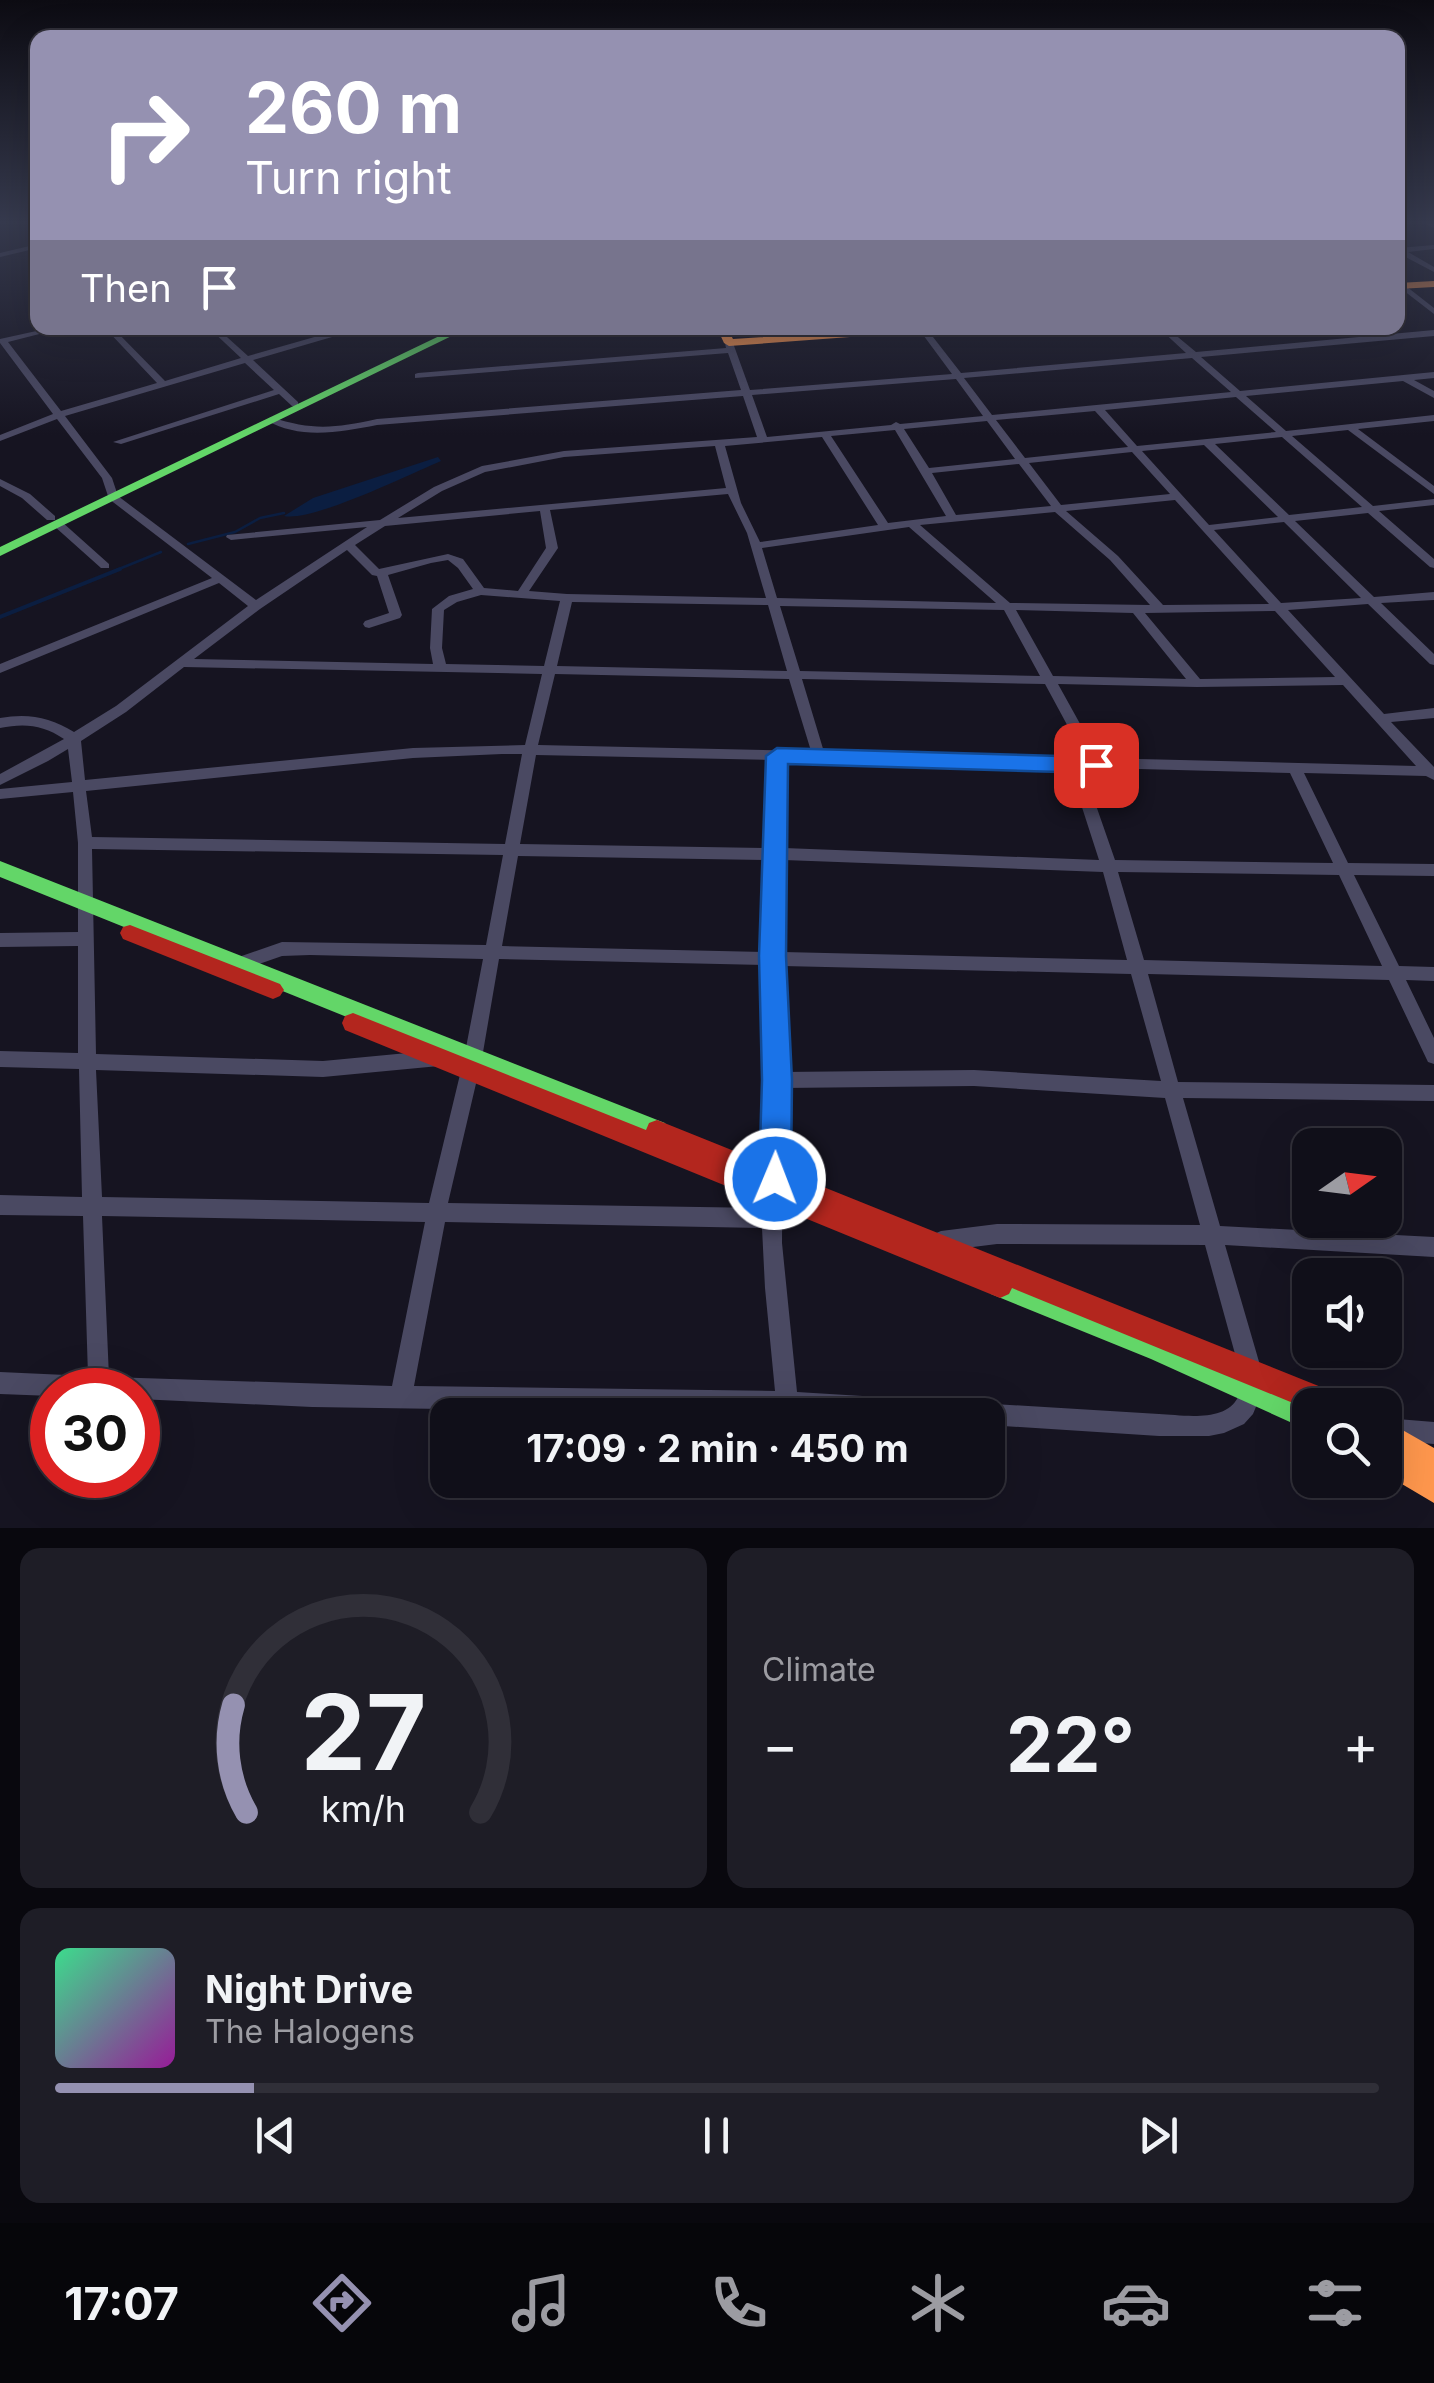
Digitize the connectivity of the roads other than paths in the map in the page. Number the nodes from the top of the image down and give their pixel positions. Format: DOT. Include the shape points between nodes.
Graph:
graph roads {
  1 [pos="1410,293"];
  2 [pos="1434,312"];
  3 [pos="1434,333"];
  4 [pos="36,335"];
  5 [pos="116,335"];
  6 [pos="220,335"];
  7 [pos="329,335"];
  8 [pos="437,335"];
  9 [pos="439,335"];
  10 [pos="808,335"];
  11 [pos="927,335"];
  12 [pos="1171,335"];
  13 [pos="727,340"];
  14 [pos="3,345"];
  15 [pos="1193,354"];
  16 [pos="248,359"];
  17 [pos="1434,375"];
  18 [pos="418,376"];
  19 [pos="959,376"];
  20 [pos="1404,378"];
  21 [pos="163,384"];
  22 [pos="746,393"];
  23 [pos="1238,394"];
  24 [pos="1434,395"];
  25 [pos="288,397"];
  26 [pos="1097,407"];
  27 [pos="59,416"];
  28 [pos="988,417"];
  29 [pos="1434,418"];
  30 [pos="271,420"];
  31 [pos="1416,420"];
  32 [pos="896,425"];
  33 [pos="1350,427"];
  34 [pos="1434,430"];
  35 [pos="825,434"];
  36 [pos="1284,435"];
  37 [pos="0,438"];
  38 [pos="763,440"];
  39 [pos="118,442"];
  40 [pos="1207,442"];
  41 [pos="719,444"];
  42 [pos="1136,449"];
  43 [pos="1020,462"];
  44 [pos="926,470"];
  45 [pos="0,482"];
  46 [pos="733,490"];
  47 [pos="1434,491"];
  48 [pos="113,494"];
  49 [pos="1175,496"];
  50 [pos="1434,502"];
  51 [pos="1369,509"];
  52 [pos="545,510"];
  53 [pos="1059,510"];
  54 [pos="953,519"];
  55 [pos="1290,520"];
  56 [pos="54,521"];
  57 [pos="911,523"];
  58 [pos="377,525"];
  59 [pos="884,526"];
  60 [pos="1207,528"];
  61 [pos="231,537"];
  62 [pos="0,543"];
  63 [pos="348,544"];
  64 [pos="756,546"];
  65 [pos="0,552"];
  66 [pos="104,566"];
  67 [pos="1434,566"];
  68 [pos="382,574"];
  69 [pos="217,580"];
  70 [pos="480,591"];
  71 [pos="522,594"];
  72 [pos="1434,596"];
  73 [pos="567,598"];
  74 [pos="1371,600"];
  75 [pos="772,602"];
  76 [pos="256,606"];
  77 [pos="1008,607"];
  78 [pos="1282,607"];
  79 [pos="1160,608"];
  80 [pos="1136,609"];
  81 [pos="369,624"];
  82 [pos="1434,660"];
  83 [pos="181,663"];
  84 [pos="440,666"];
  85 [pos="551,668"];
  86 [pos="0,670"];
  87 [pos="795,672"];
  88 [pos="1050,678"];
  89 [pos="1348,681"];
  90 [pos="1198,683"];
  91 [pos="1434,713"];
  92 [pos="1384,718"];
  93 [pos="0,723"];
  94 [pos="74,740"];
  95 [pos="530,750"];
  96 [pos="777,756"];
  97 [pos="819,756"];
  98 [pos="1086,765"];
  99 [pos="1296,768"];
  100 [pos="1432,774"];
  101 [pos="0,780"];
  102 [pos="80,786"];
  103 [pos="0,794"];
  104 [pos="86,844"];
  105 [pos="512,851"];
  106 [pos="776,854"];
  107 [pos="1110,866"];
  108 [pos="1345,866"];
  109 [pos="0,868"];
  110 [pos="1434,870"];
  111 [pos="0,880"];
  112 [pos="86,909"];
  113 [pos="86,939"];
  114 [pos="0,940"];
  115 [pos="492,952"];
  116 [pos="772,956"];
  117 [pos="239,964"];
  118 [pos="1135,967"];
  119 [pos="1394,972"];
  120 [pos="1434,974"];
  121 [pos="1434,1056"];
  122 [pos="440,1058"];
  123 [pos="0,1060"];
  124 [pos="88,1062"];
  125 [pos="471,1064"];
  126 [pos="777,1080"];
  127 [pos="1170,1090"];
  128 [pos="1434,1093"];
  129 [pos="775,1187"];
  130 [pos="0,1205"];
  131 [pos="92,1206"];
  132 [pos="437,1211"];
  133 [pos="772,1218"];
  134 [pos="1214,1235"];
  135 [pos="935,1242"];
  136 [pos="1434,1246"];
  137 [pos="98,1368"];
  138 [pos="1252,1381"];
  139 [pos="0,1383"];
  140 [pos="30,1384"];
  141 [pos="160,1388"];
  142 [pos="1292,1393"];
  143 [pos="402,1396"];
  144 [pos="530,1398"];
  145 [pos="786,1398"];
  146 [pos="1292,1406"];
  147 [pos="1005,1414"];
  148 [pos="1402,1432"];
  149 [pos="1434,1433"];
  150 [pos="1402,1443"];
  151 [pos="1434,1464"];
  152 [pos="1402,1469"];
  153 [pos="1434,1489"];
  1 -- 2 [label="street"];
  3 -- 15 [label="street"];
  4 -- 14 [label="street"];
  5 -- 21 [label="street"];
  6 -- 16 [label="street"];
  7 -- 16 [label="street"];
  8 -- 25 [label="street"];
  9 -- 30 [label="street"];
  10 -- 13 [label="street"];
  11 -- 19 [label="street"];
  12 -- 15 [label="street"];
  13 -- 18 [label="street"];
  13 -- 22 [label="street"];
  14 -- 27 [label="street"];
  15 -- 19 [label="street"];
  15 -- 23 [label="street"];
  16 -- 21 [label="street"];
  16 -- 25 [label="street"];
  17 -- 20 [label="street"];
  19 -- 22 [label="street"];
  19 -- 28 [label="street"];
  20 -- 23 [label="street"];
  20 -- 24 [label="street"];
  21 -- 27 [label="street"];
  22 -- 30 [label="street" via="377,422 320,433"];
  22 -- 38 [label="street"];
  23 -- 26 [label="street"];
  23 -- 36 [label="street"];
  25 -- 39 [label="street"];
  25 -- 48 [label="street"];
  26 -- 28 [label="street"];
  26 -- 42 [label="street"];
  27 -- 37 [label="street"];
  27 -- 48 [label="street"];
  28 -- 32 [label="street"];
  28 -- 43 [label="street"];
  29 -- 31 [label="street"];
  30 -- 48 [label="street"];
  31 -- 33 [label="street"];
  31 -- 34 [label="street"];
  32 -- 35 [label="street"];
  32 -- 44 [label="street"];
  33 -- 36 [label="street"];
  33 -- 47 [label="street"];
  35 -- 38 [label="street"];
  35 -- 59 [label="street"];
  36 -- 40 [label="street"];
  36 -- 51 [label="street"];
  38 -- 41 [label="street"];
  40 -- 42 [label="street"];
  40 -- 55 [label="street"];
  41 -- 46 [label="street"];
  41 -- 58 [label="street" via="501,463"];
  42 -- 43 [label="street"];
  42 -- 49 [label="street"];
  43 -- 44 [label="street"];
  43 -- 53 [label="street"];
  44 -- 54 [label="street"];
  45 -- 56 [label="street"];
  46 -- 52 [label="street"];
  46 -- 64 [label="street"];
  48 -- 56 [label="street"];
  48 -- 69 [label="street"];
  49 -- 53 [label="street"];
  49 -- 60 [label="street"];
  50 -- 51 [label="street"];
  51 -- 55 [label="street"];
  51 -- 67 [label="street"];
  52 -- 58 [label="street"];
  52 -- 71 [label="street" via="552,548"];
  53 -- 54 [label="street"];
  53 -- 79 [label="street"];
  54 -- 57 [label="street"];
  55 -- 60 [label="street"];
  55 -- 74 [label="street"];
  56 -- 62 [label="street"];
  56 -- 65 [label="street"];
  56 -- 66 [label="street"];
  57 -- 59 [label="street"];
  57 -- 77 [label="street"];
  58 -- 61 [label="street"];
  58 -- 63 [label="street"];
  59 -- 64 [label="street"];
  60 -- 78 [label="street"];
  63 -- 68 [label="street"];
  63 -- 76 [label="street"];
  64 -- 75 [label="street"];
  68 -- 70 [label="street" via="453,558"];
  68 -- 81 [label="street" via="396,615"];
  69 -- 76 [label="street"];
  69 -- 86 [label="street"];
  70 -- 71 [label="street"];
  70 -- 84 [label="street" via="438,609"];
  71 -- 73 [label="street"];
  72 -- 74 [label="street"];
  73 -- 75 [label="street"];
  73 -- 85 [label="street"];
  74 -- 78 [label="street"];
  74 -- 82 [label="street"];
  75 -- 77 [label="street"];
  75 -- 87 [label="street"];
  76 -- 83 [label="street"];
  77 -- 80 [label="street"];
  77 -- 88 [label="street"];
  78 -- 79 [label="street"];
  78 -- 89 [label="street"];
  79 -- 80 [label="street"];
  80 -- 90 [label="street"];
  83 -- 84 [label="street"];
  83 -- 94 [label="street"];
  84 -- 85 [label="street"];
  85 -- 87 [label="street"];
  85 -- 95 [label="street"];
  87 -- 88 [label="street"];
  87 -- 97 [label="street"];
  88 -- 90 [label="street"];
  88 -- 98 [label="street"];
  89 -- 90 [label="street"];
  89 -- 92 [label="street"];
  91 -- 92 [label="street"];
  92 -- 100 [label="street"];
  93 -- 94 [label="street" via="50,722"];
  94 -- 101 [label="street"];
  94 -- 102 [label="street"];
  95 -- 96 [label="street"];
  95 -- 102 [label="street" via="413,753"];
  95 -- 105 [label="street"];
  96 -- 97 [label="street"];
  96 -- 106 [label="street"];
  97 -- 98 [label="street"];
  98 -- 99 [label="street"];
  98 -- 107 [label="street"];
  99 -- 100 [label="street"];
  99 -- 108 [label="street"];
  102 -- 103 [label="street"];
  102 -- 104 [label="street"];
  104 -- 105 [label="street"];
  104 -- 112 [label="street"];
  105 -- 106 [label="street"];
  105 -- 115 [label="street"];
  106 -- 107 [label="street"];
  106 -- 116 [label="street"];
  107 -- 108 [label="street"];
  107 -- 118 [label="street"];
  108 -- 110 [label="street"];
  108 -- 119 [label="street"];
  109 -- 112 [label="street"];
  111 -- 112 [label="street"];
  112 -- 113 [label="street"];
  112 -- 117 [label="street"];
  112 -- 122 [label="street"];
  113 -- 114 [label="street"];
  113 -- 124 [label="street"];
  115 -- 116 [label="street"];
  115 -- 117 [label="street" via="282,948"];
  115 -- 125 [label="street"];
  116 -- 118 [label="street"];
  116 -- 126 [label="street"];
  117 -- 125 [label="street"];
  118 -- 119 [label="street"];
  118 -- 127 [label="street"];
  119 -- 120 [label="street"];
  119 -- 121 [label="street"];
  122 -- 124 [label="street" via="323,1069"];
  122 -- 125 [label="street"];
  123 -- 124 [label="street"];
  124 -- 131 [label="street"];
  125 -- 129 [label="street"];
  125 -- 132 [label="street"];
  126 -- 127 [label="street" via="974,1078"];
  126 -- 129 [label="street"];
  127 -- 128 [label="street"];
  127 -- 134 [label="street"];
  129 -- 133 [label="street"];
  129 -- 135 [label="street"];
  129 -- 138 [label="street"];
  130 -- 131 [label="street"];
  131 -- 132 [label="street"];
  131 -- 137 [label="street"];
  132 -- 133 [label="street"];
  132 -- 143 [label="street"];
  133 -- 145 [label="street"];
  134 -- 135 [label="street" via="998,1234"];
  134 -- 136 [label="street"];
  134 -- 138 [label="street"];
  135 -- 138 [label="street"];
  138 -- 142 [label="street"];
  138 -- 146 [label="street"];
  138 -- 147 [label="street" via="1244,1411 1214,1426"];
  139 -- 140 [label="street"];
  141 -- 143 [label="street"];
  143 -- 144 [label="street"];
  148 -- 149 [label="street"];
  150 -- 151 [label="street"];
  152 -- 153 [label="street"];
}
